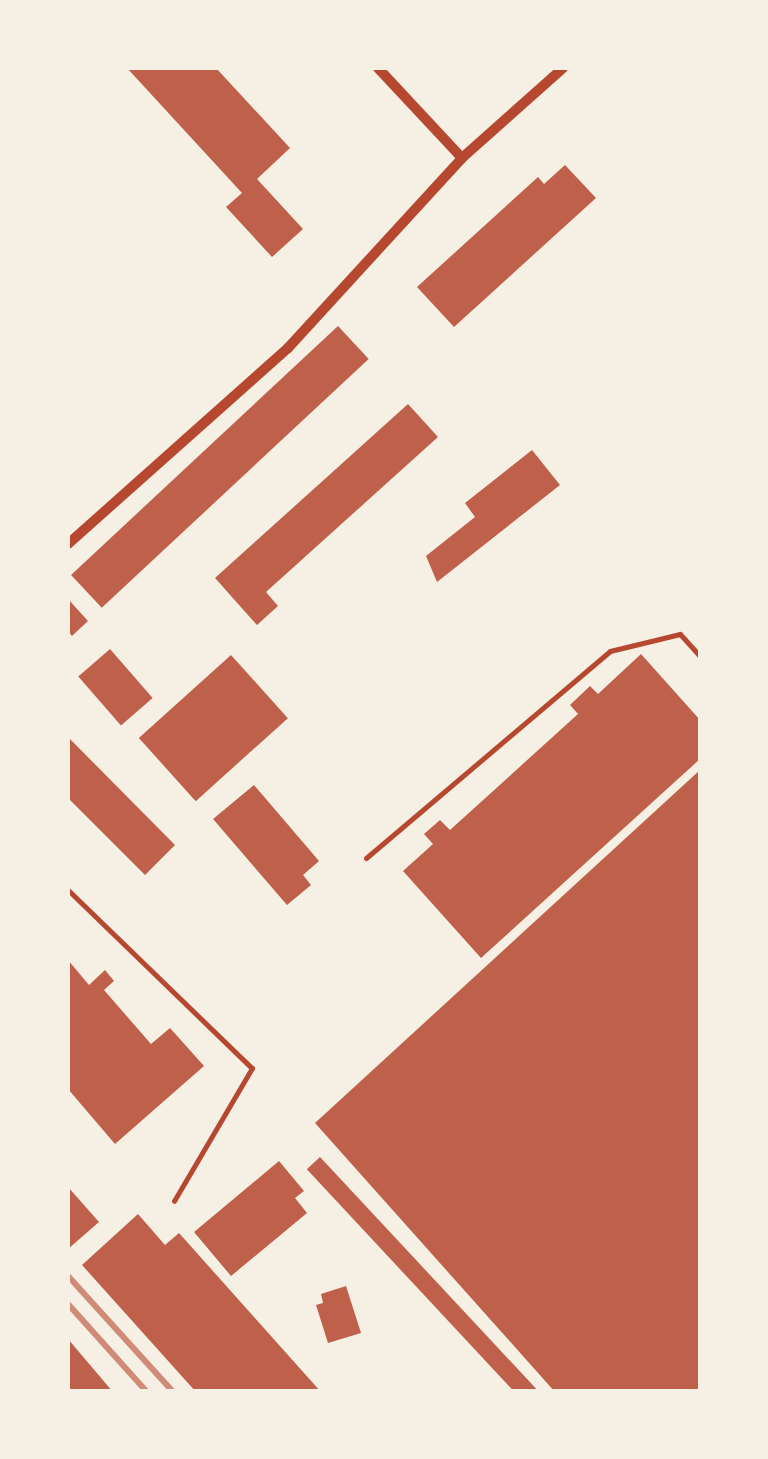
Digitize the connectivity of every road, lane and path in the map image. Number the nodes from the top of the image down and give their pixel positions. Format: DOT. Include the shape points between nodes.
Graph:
graph roads {
  1 [pos="378,68"];
  2 [pos="563,68"];
  3 [pos="462,158"];
  4 [pos="68,544"];
  5 [pos="700,656"];
  6 [pos="366,858"];
  7 [pos="68,890"];
  8 [pos="174,1201"];
  1 -- 3 [label="street"];
  2 -- 3 [label="street"];
  3 -- 4 [label="street" via="288,348"];
  5 -- 6 [label="lane" via="680,634 610,651"];
  7 -- 8 [label="lane" via="252,1068"];
}
